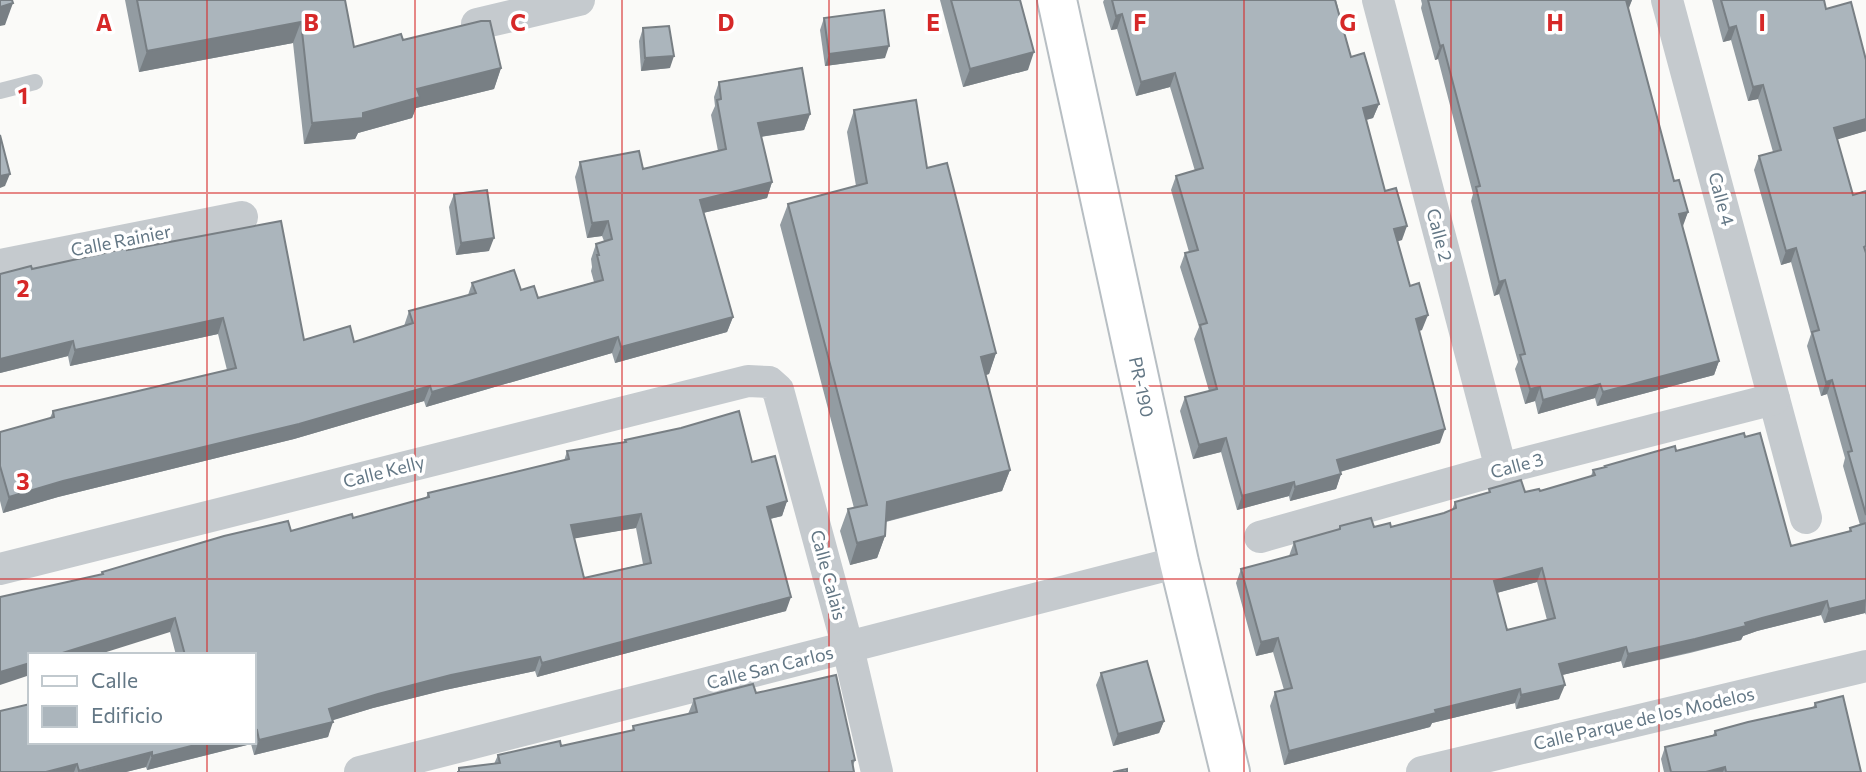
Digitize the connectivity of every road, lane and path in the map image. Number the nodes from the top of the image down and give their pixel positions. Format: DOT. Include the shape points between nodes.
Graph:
graph roads {
  1 [pos="579,0"];
  2 [pos="1057,0"];
  3 [pos="1378,0"];
  4 [pos="1667,0"];
  5 [pos="477,24"];
  6 [pos="34,82"];
  7 [pos="0,91"];
  8 [pos="242,217"];
  9 [pos="0,265"];
  10 [pos="769,382"];
  11 [pos="1774,399"];
  12 [pos="1501,470"];
  13 [pos="1806,518"];
  14 [pos="1260,537"];
  15 [pos="1179,562"];
  16 [pos="0,569"];
  17 [pos="848,648"];
  18 [pos="1866,666"];
  19 [pos="360,772"];
  20 [pos="877,772"];
  21 [pos="1230,772"];
  22 [pos="1422,772"];
  1 -- 5 [label="street"];
  2 -- 15 [label="street, PR-190 / PR-190"];
  3 -- 12 [label="street, Calle 2"];
  4 -- 11 [label="street, Calle 4"];
  6 -- 7 [label="lane"];
  8 -- 9 [label="street, Calle Rainier"];
  10 -- 16 [label="street, Calle Kelly" via="747,381"];
  10 -- 17 [label="street, Calle Calais" via="778,390"];
  11 -- 12 [label="street, Calle 3"];
  11 -- 13 [label="street, Calle 4"];
  12 -- 14 [label="street, Calle 3"];
  15 -- 17 [label="street, Calle San Carlos"];
  15 -- 21 [label="street, PR-190 / PR-190"];
  17 -- 19 [label="street, Calle San Carlos"];
  17 -- 20 [label="street, Calle Calais"];
  18 -- 22 [label="street, Calle Parque de los Modelos"];
}
